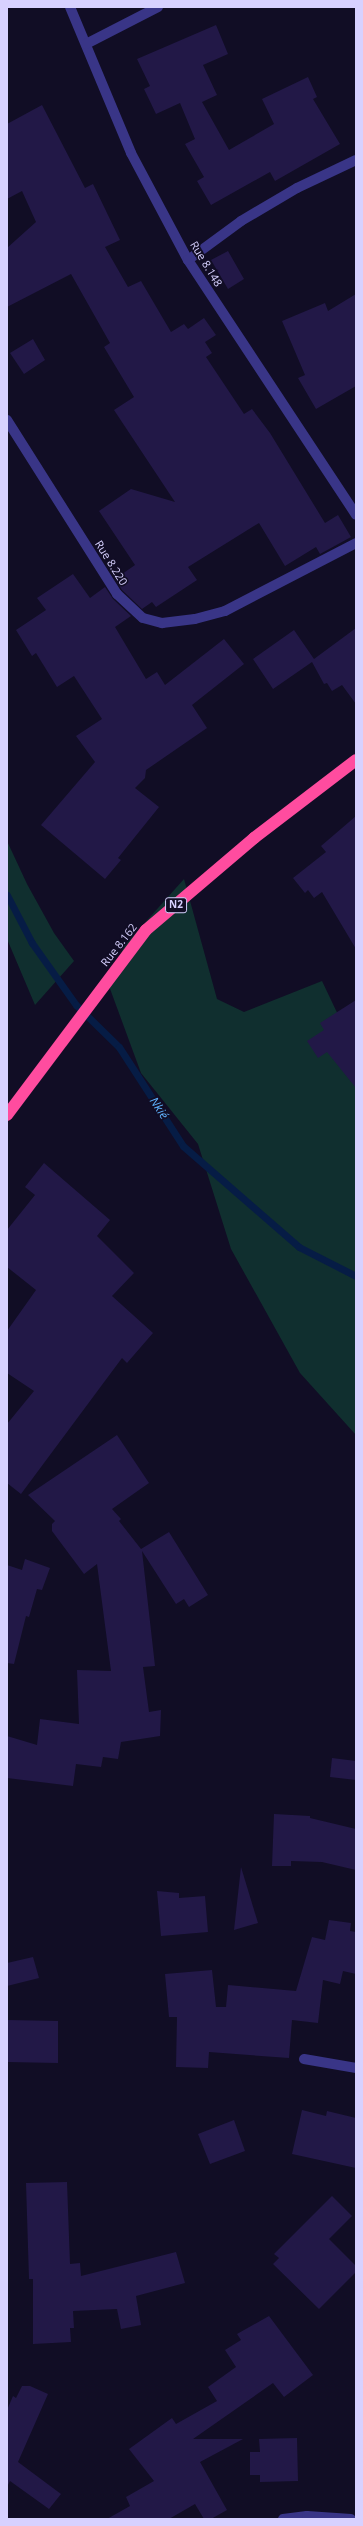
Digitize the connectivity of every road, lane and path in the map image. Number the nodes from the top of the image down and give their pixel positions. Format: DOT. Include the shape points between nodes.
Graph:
graph roads {
  1 [pos="70,7"];
  2 [pos="158,7"];
  3 [pos="86,44"];
  4 [pos="356,160"];
  5 [pos="188,260"];
  6 [pos="7,420"];
  7 [pos="356,515"];
  8 [pos="356,543"];
  9 [pos="356,760"];
  10 [pos="7,1115"];
  11 [pos="304,2059"];
  12 [pos="356,2068"];
  13 [pos="283,2519"];
  14 [pos="351,2519"];
  1 -- 3 [label="street, Rue 8.148"];
  2 -- 3 [label="street"];
  3 -- 5 [label="street, Rue 8.148" via="131,153"];
  4 -- 5 [label="street" via="297,188 241,221"];
  5 -- 7 [label="street, Rue 8.148"];
  6 -- 8 [label="street, Rue 8.220" via="117,594 143,618 162,623 195,619 225,611"];
  9 -- 10 [label="highway, Rue 8.162 / N2" via="254,838 146,930"];
  11 -- 12 [label="street"];
  13 -- 14 [label="street" via="307,2516"];
}
